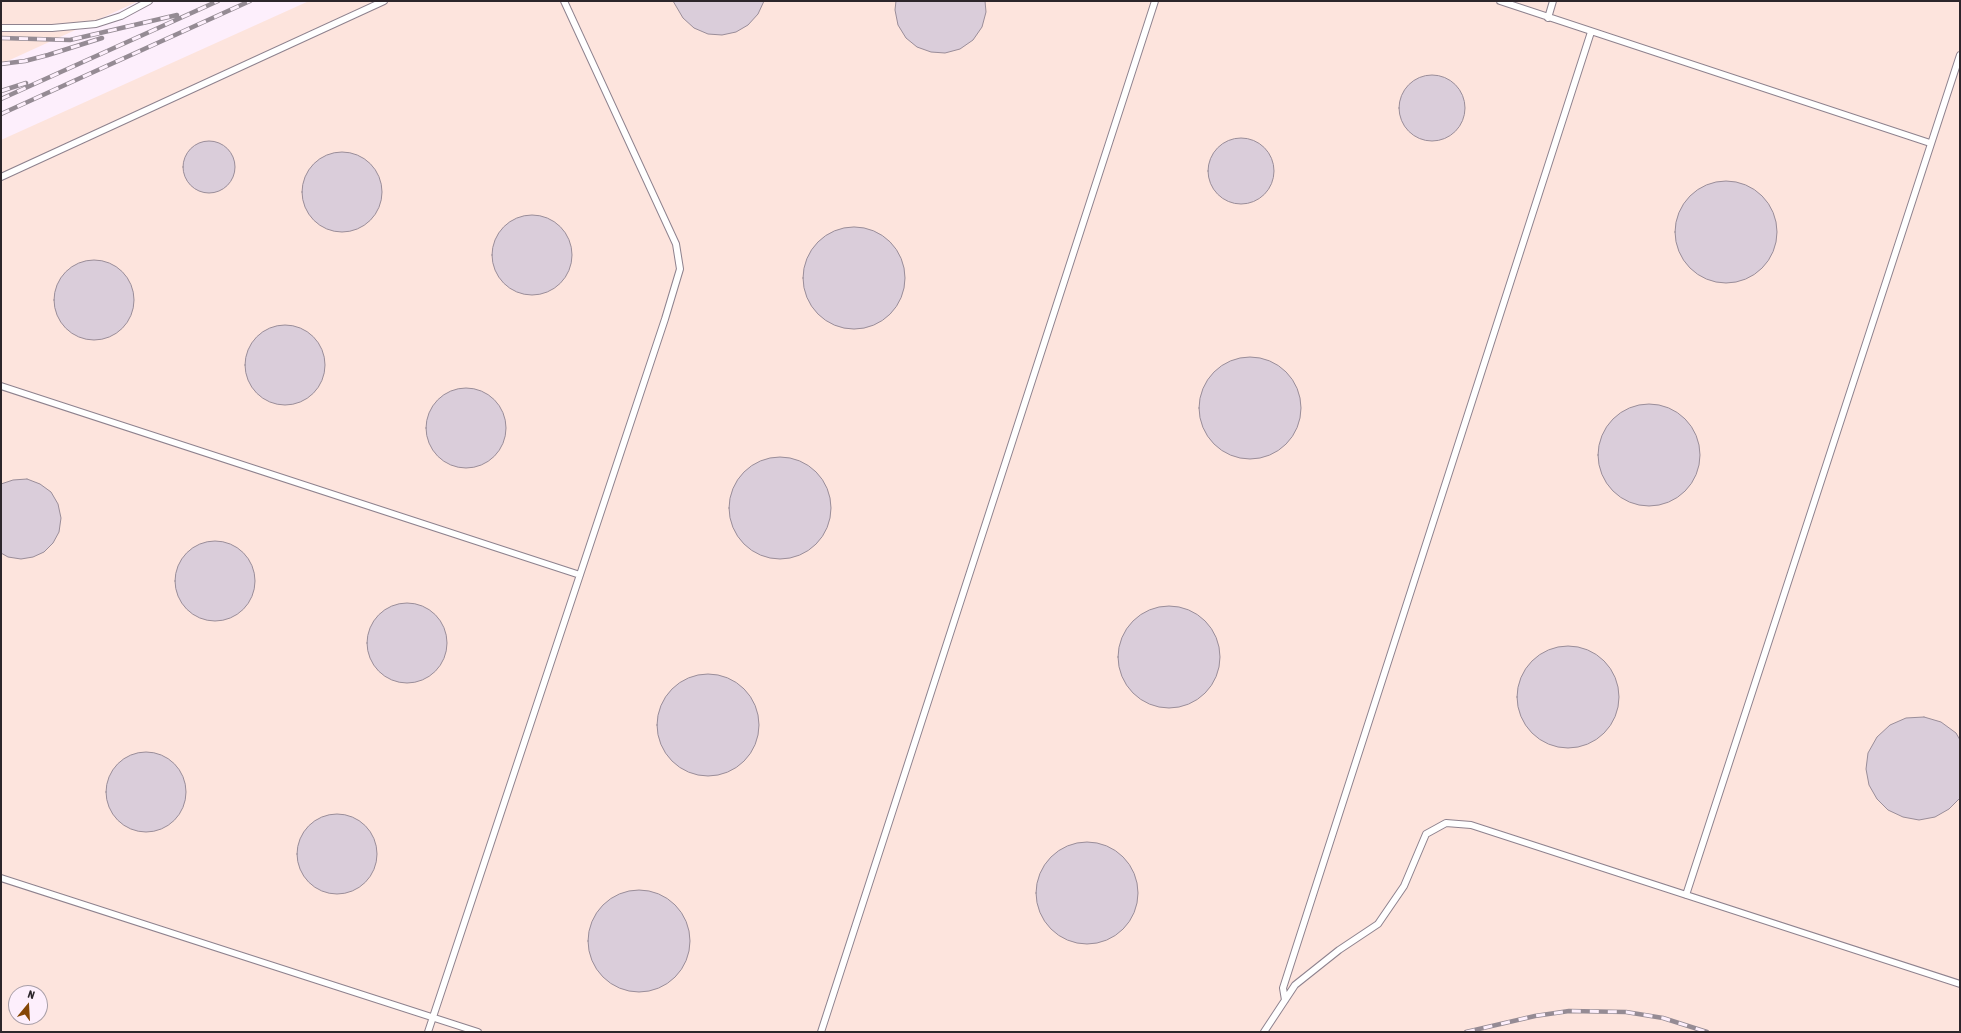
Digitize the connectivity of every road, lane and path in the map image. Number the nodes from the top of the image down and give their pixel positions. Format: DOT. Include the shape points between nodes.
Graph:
graph roads {
  1 [pos="149,1"];
  2 [pos="384,1"];
  3 [pos="564,1"];
  4 [pos="1156,1"];
  5 [pos="1500,1"];
  6 [pos="1553,1"];
  7 [pos="1548,18"];
  8 [pos="1,28"];
  9 [pos="1591,32"];
  10 [pos="1960,55"];
  11 [pos="1930,143"];
  12 [pos="1,177"];
  13 [pos="1,386"];
  14 [pos="580,575"];
  15 [pos="1,878"];
  16 [pos="1686,895"];
  17 [pos="1960,984"];
  18 [pos="1285,1000"];
  19 [pos="433,1017"];
  20 [pos="428,1032"];
  21 [pos="478,1032"];
  22 [pos="821,1032"];
  23 [pos="1264,1032"];
  1 -- 8 [label="lane" via="121,16 96,24 52,28"];
  2 -- 12 [label="lane"];
  3 -- 14 [label="lane" via="676,244 680,270"];
  4 -- 22 [label="lane"];
  5 -- 7 [label="lane"];
  6 -- 7 [label="lane"];
  7 -- 9 [label="lane"];
  9 -- 11 [label="lane"];
  9 -- 18 [label="lane" via="1285,981"];
  10 -- 11 [label="lane"];
  11 -- 16 [label="lane"];
  13 -- 14 [label="lane"];
  14 -- 19 [label="lane"];
  15 -- 19 [label="lane"];
  16 -- 17 [label="lane"];
  16 -- 18 [label="lane" via="1471,826 1446,823 1426,834 1404,886 1378,924 1338,950 1295,985"];
  18 -- 23 [label="lane"];
  19 -- 20 [label="lane"];
  19 -- 21 [label="lane"];
}
